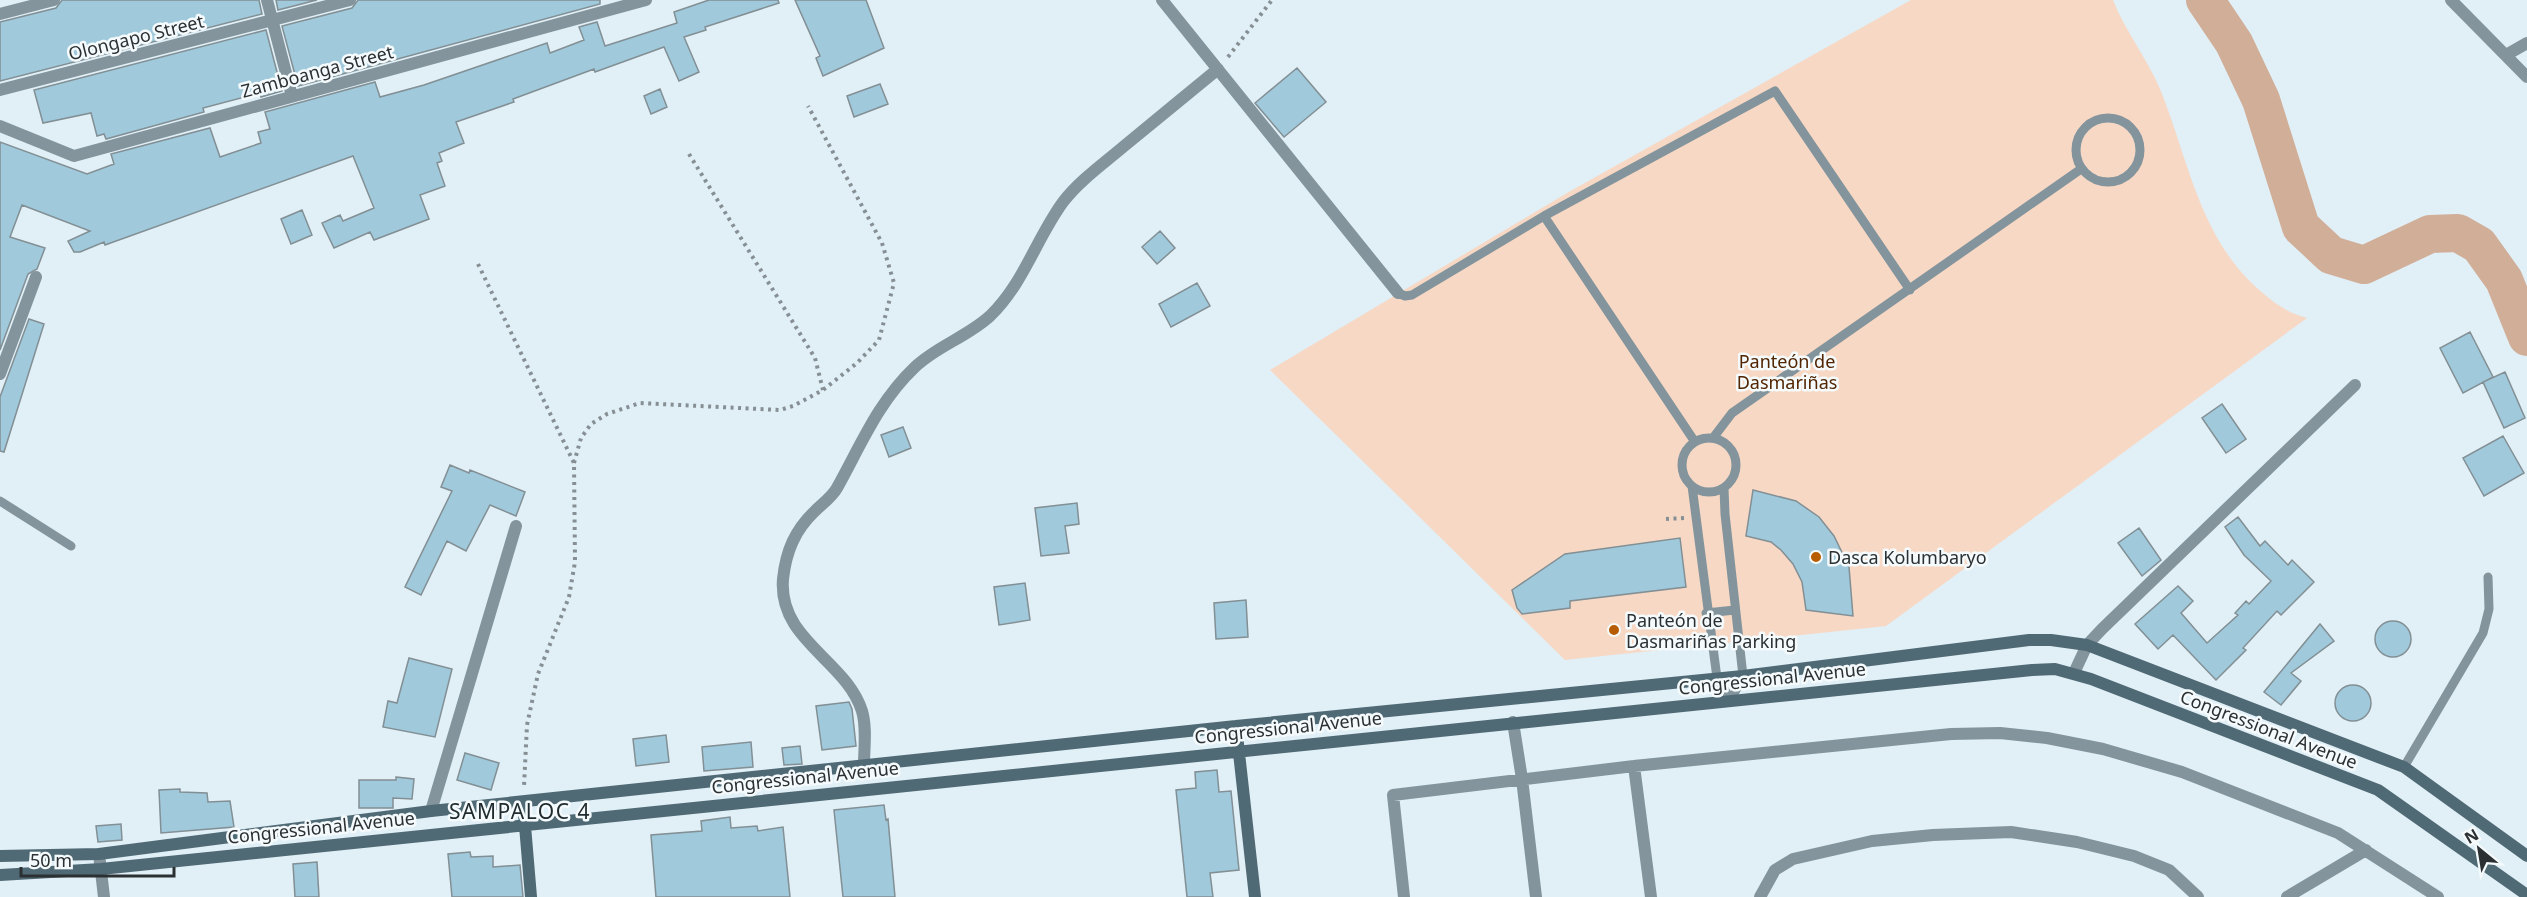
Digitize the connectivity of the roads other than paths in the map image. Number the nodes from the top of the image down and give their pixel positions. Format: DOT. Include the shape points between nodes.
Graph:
graph roads {
  1 [pos="54,0"];
  2 [pos="267,0"];
  3 [pos="350,0"];
  4 [pos="646,0"];
  5 [pos="1162,0"];
  6 [pos="2451,0"];
  7 [pos="0,14"];
  8 [pos="273,20"];
  9 [pos="2527,43"];
  10 [pos="2506,55"];
  11 [pos="1218,69"];
  12 [pos="2527,77"];
  13 [pos="0,90"];
  14 [pos="292,96"];
  15 [pos="0,126"];
  16 [pos="2081,169"];
  17 [pos="1544,216"];
  18 [pos="36,277"];
  19 [pos="1910,291"];
  20 [pos="1398,294"];
  21 [pos="0,374"];
  22 [pos="2355,385"];
  23 [pos="1713,438"];
  24 [pos="1695,442"];
  25 [pos="1692,486"];
  26 [pos="1724,488"];
  27 [pos="0,501"];
  28 [pos="516,526"];
  29 [pos="71,546"];
  30 [pos="2488,577"];
  31 [pos="1735,610"];
  32 [pos="1706,613"];
  33 [pos="2087,645"];
  34 [pos="2074,673"];
  35 [pos="1743,676"];
  36 [pos="1717,678"];
  37 [pos="1731,700"];
  38 [pos="1512,722"];
  39 [pos="1236,726"];
  40 [pos="1239,750"];
  41 [pos="864,765"];
  42 [pos="1634,766"];
  43 [pos="2404,767"];
  44 [pos="1522,780"];
  45 [pos="523,802"];
  46 [pos="431,811"];
  47 [pos="525,824"];
  48 [pos="2366,850"];
  49 [pos="99,854"];
  50 [pos="0,856"];
  51 [pos="2527,856"];
  52 [pos="101,869"];
  53 [pos="0,875"];
  54 [pos="2527,895"];
  55 [pos="104,897"];
  56 [pos="531,897"];
  57 [pos="1255,897"];
  58 [pos="1404,897"];
  59 [pos="1536,897"];
  60 [pos="1651,897"];
  61 [pos="1760,897"];
  62 [pos="2198,897"];
  63 [pos="2287,897"];
  64 [pos="2438,897"];
  1 -- 7 [label="street"];
  2 -- 8 [label="street"];
  3 -- 8 [label="street, Olongapo Street"];
  4 -- 14 [label="street, Zamboanga Street"];
  5 -- 11 [label="street"];
  6 -- 10 [label="street"];
  8 -- 13 [label="street, Olongapo Street"];
  8 -- 14 [label="street"];
  9 -- 10 [label="street"];
  10 -- 12 [label="street"];
  11 -- 20 [label="street"];
  11 -- 41 [label="street" via="1064,201 1040,238 1022,277 990,315 914,368 874,417 835,491 805,521 790,544 783,579 784,605 793,623 846,683 862,709"];
  14 -- 15 [label="street, Zamboanga Street" via="74,156"];
  16 -- 16 [label="lane" via="2097,181 2127,177 2134,170 2140,151 2135,131 2116,119 2094,121 2085,128 2076,147"];
  16 -- 19 [label="lane"];
  17 -- 19 [label="lane" via="1775,91"];
  17 -- 20 [label="lane" via="1412,295"];
  17 -- 24 [label="lane"];
  18 -- 21 [label="street"];
  19 -- 23 [label="lane" via="1732,413"];
  22 -- 33 [label="street"];
  23 -- 24 [label="lane"];
  23 -- 26 [label="lane" via="1730,446 1737,464 1736,473"];
  24 -- 25 [label="lane" via="1683,455 1682,463 1686,480"];
  25 -- 26 [label="lane" via="1707,492"];
  25 -- 32 [label="lane"];
  26 -- 31 [label="lane"];
  27 -- 29 [label="lane"];
  28 -- 46 [label="street"];
  30 -- 43 [label="lane" via="2489,609 2482,633"];
  31 -- 32 [label="lane"];
  31 -- 35 [label="lane"];
  32 -- 36 [label="lane"];
  33 -- 34 [label="street"];
  33 -- 35 [label="main road, Congressional Avenue" via="2029,640"];
  33 -- 43 [label="main road, Congressional Avenue"];
  34 -- 37 [label="main road, Congressional Avenue" via="2032,670"];
  34 -- 54 [label="main road, Congressional Avenue" via="2378,790"];
  35 -- 36 [label="main road, Congressional Avenue"];
  35 -- 37 [label="lane"];
  36 -- 37 [label="lane"];
  36 -- 39 [label="main road, Congressional Avenue"];
  37 -- 38 [label="main road, Congressional Avenue"];
  38 -- 40 [label="main road, Congressional Avenue"];
  38 -- 44 [label="street"];
  39 -- 40 [label="main road"];
  39 -- 41 [label="main road, Congressional Avenue"];
  40 -- 47 [label="main road, Congressional Avenue"];
  40 -- 57 [label="main road"];
  41 -- 45 [label="main road, Congressional Avenue"];
  42 -- 44 [label="street"];
  42 -- 48 [label="street" via="1951,734 2000,733 2047,738 2103,749 2182,772 2338,833"];
  42 -- 60 [label="street"];
  43 -- 51 [label="main road, Congressional Avenue"];
  44 -- 58 [label="street" via="1393,795"];
  44 -- 59 [label="street"];
  45 -- 46 [label="main road, Congressional Avenue"];
  45 -- 47 [label="main road"];
  46 -- 49 [label="main road, Congressional Avenue"];
  47 -- 52 [label="main road, Congressional Avenue"];
  47 -- 56 [label="main road"];
  48 -- 63 [label="street"];
  48 -- 64 [label="street"];
  49 -- 50 [label="main road, Congressional Avenue"];
  49 -- 52 [label="street"];
  52 -- 53 [label="main road, Congressional Avenue"];
  52 -- 55 [label="street"];
  61 -- 62 [label="street" via="1775,870 1793,859 1872,841 2011,832 2134,856 2169,870"];
}
